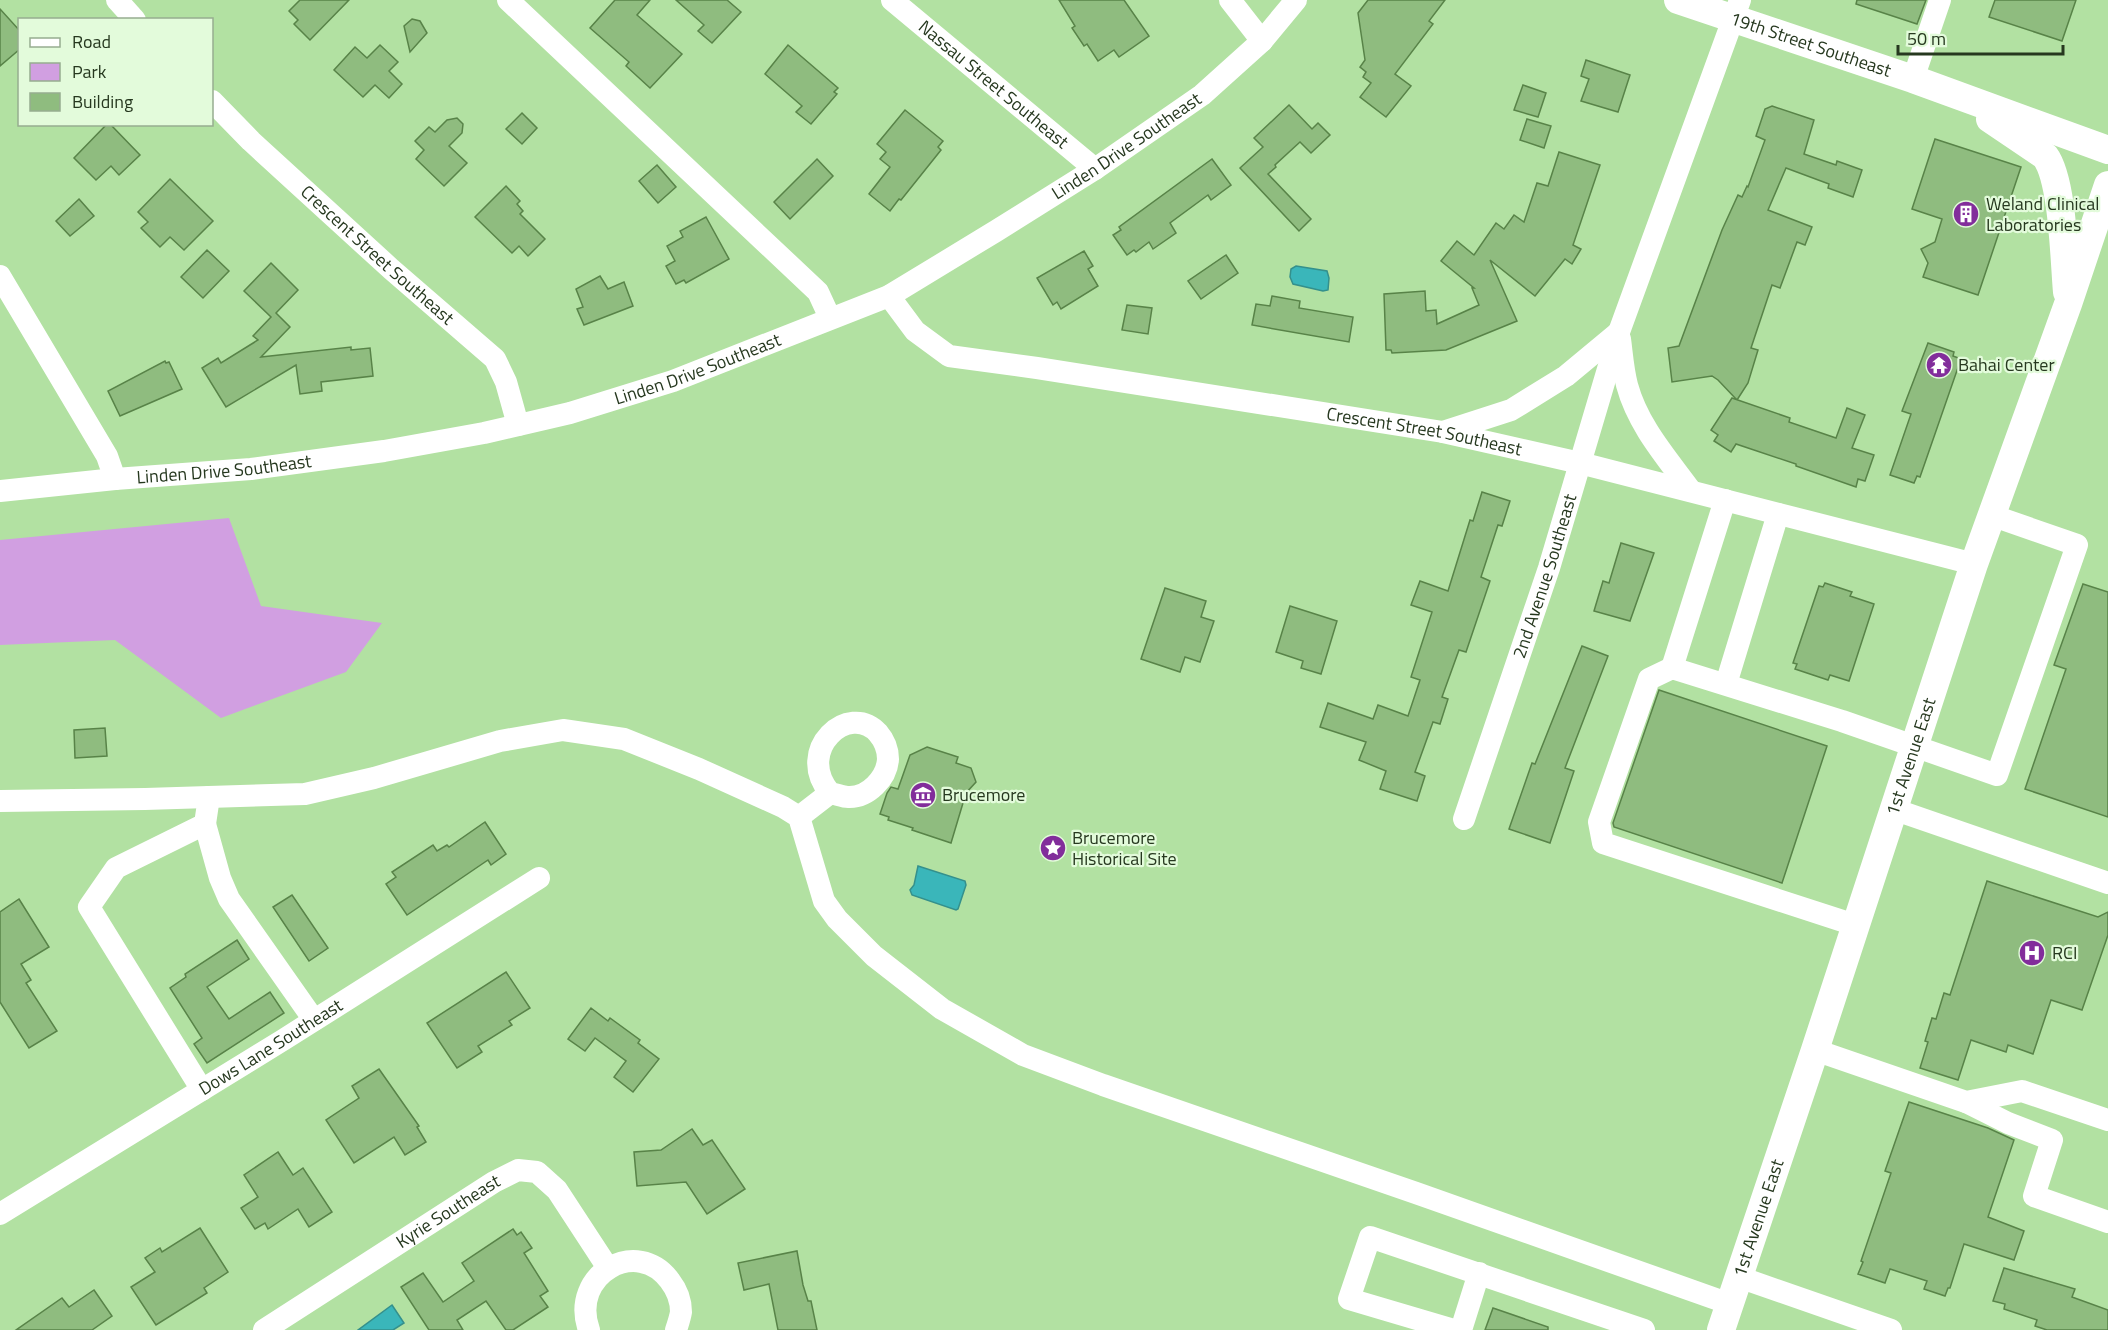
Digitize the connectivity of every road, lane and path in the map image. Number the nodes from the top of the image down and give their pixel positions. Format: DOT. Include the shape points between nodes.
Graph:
graph roads {
  1 [pos="117,0"];
  2 [pos="508,0"];
  3 [pos="892,0"];
  4 [pos="1230,0"];
  5 [pos="1296,0"];
  6 [pos="1678,0"];
  7 [pos="1940,0"];
  8 [pos="1737,10"];
  9 [pos="133,18"];
  10 [pos="1262,41"];
  11 [pos="1913,79"];
  12 [pos="1942,90"];
  13 [pos="213,102"];
  14 [pos="2108,150"];
  15 [pos="1095,169"];
  16 [pos="2108,185"];
  17 [pos="0,276"];
  18 [pos="889,296"];
  19 [pos="2068,304"];
  20 [pos="830,318"];
  21 [pos="1619,332"];
  22 [pos="518,425"];
  23 [pos="1443,432"];
  24 [pos="1580,463"];
  25 [pos="115,479"];
  26 [pos="0,491"];
  27 [pos="1691,491"];
  28 [pos="1725,500"];
  29 [pos="1778,514"];
  30 [pos="1991,515"];
  31 [pos="1974,564"];
  32 [pos="1672,668"];
  33 [pos="1726,684"];
  34 [pos="1914,746"];
  35 [pos="830,793"];
  36 [pos="209,797"];
  37 [pos="0,801"];
  38 [pos="1893,810"];
  39 [pos="799,817"];
  40 [pos="1464,819"];
  41 [pos="205,825"];
  42 [pos="539,878"];
  43 [pos="2108,883"];
  44 [pos="1855,925"];
  45 [pos="314,1020"];
  46 [pos="1815,1050"];
  47 [pos="202,1090"];
  48 [pos="1966,1102"];
  49 [pos="2108,1120"];
  50 [pos="0,1214"];
  51 [pos="2108,1222"];
  52 [pos="608,1268"];
  53 [pos="1479,1273"];
  54 [pos="1739,1277"];
  55 [pos="1725,1317"];
  56 [pos="1879,1328"];
  57 [pos="264,1330"];
  58 [pos="589,1330"];
  59 [pos="676,1330"];
  60 [pos="1454,1330"];
  61 [pos="1461,1330"];
  62 [pos="1644,1330"];
  1 -- 9 [label="street"];
  2 -- 20 [label="street" via="818,292"];
  3 -- 15 [label="street, Nassau Street Southeast"];
  4 -- 10 [label="street"];
  5 -- 10 [label="street, Linden Drive Southeast"];
  6 -- 8 [label="main road, 19th Street Southeast"];
  7 -- 11 [label="street"];
  8 -- 11 [label="main road, 19th Street Southeast"];
  8 -- 21 [label="street, 2nd Avenue Southeast"];
  10 -- 15 [label="street, Linden Drive Southeast" via="1202,95"];
  11 -- 12 [label="main road, 19th Street Southeast"];
  12 -- 14 [label="main road, 19th Street Southeast"];
  12 -- 19 [label="main road, 19th Street Southeast" via="2007,129 2050,162 2060,216"];
  13 -- 22 [label="street, Crescent Street Southeast" via="391,269 495,359"];
  15 -- 18 [label="street, Linden Drive Southeast"];
  16 -- 19 [label="main road, 1st Avenue East"];
  17 -- 25 [label="street" via="107,456"];
  18 -- 20 [label="street, Linden Drive Southeast"];
  18 -- 23 [label="street, Crescent Street Southeast" via="915,331 949,356"];
  19 -- 30 [label="main road, 1st Avenue East"];
  20 -- 22 [label="street, Linden Drive Southeast" via="673,381"];
  21 -- 23 [label="street" via="1566,376 1511,410"];
  21 -- 24 [label="street, 2nd Avenue Southeast"];
  21 -- 27 [label="street, 2nd Avenue Southeast" via="1627,385 1637,413"];
  22 -- 25 [label="street, Linden Drive Southeast" via="384,451 251,469"];
  23 -- 24 [label="street, Crescent Street Southeast"];
  24 -- 27 [label="street, Crescent Street Southeast"];
  24 -- 40 [label="street, 2nd Avenue Southeast" via="1549,568"];
  25 -- 26 [label="street, Linden Drive Southeast"];
  27 -- 28 [label="street, Crescent Street Southeast"];
  28 -- 29 [label="street, Crescent Street Southeast"];
  28 -- 32 [label="street"];
  29 -- 31 [label="street, Crescent Street Southeast"];
  29 -- 33 [label="street"];
  30 -- 31 [label="main road, 1st Avenue East"];
  30 -- 34 [label="street" via="2077,545 1997,775"];
  31 -- 34 [label="main road, 1st Avenue East"];
  32 -- 33 [label="street"];
  32 -- 44 [label="street" via="1648,679 1599,822 1604,843"];
  33 -- 34 [label="street"];
  34 -- 38 [label="main road, 1st Avenue East"];
  35 -- 39 [label="street"];
  36 -- 37 [label="street"];
  36 -- 39 [label="street" via="305,794 500,741 563,730 624,739 699,769"];
  36 -- 41 [label="street"];
  38 -- 43 [label="street"];
  38 -- 44 [label="main road, 1st Avenue East"];
  39 -- 55 [label="street" via="824,901 837,919 874,956 942,1009 1023,1055 1416,1192"];
  41 -- 45 [label="street" via="229,899"];
  41 -- 47 [label="street" via="117,868 88,907"];
  42 -- 45 [label="street, Dows Lane Southeast"];
  44 -- 46 [label="main road, 1st Avenue East"];
  45 -- 47 [label="street, Dows Lane Southeast"];
  46 -- 48 [label="street"];
  46 -- 54 [label="main road, 1st Avenue East"];
  47 -- 50 [label="street, Dows Lane Southeast"];
  48 -- 49 [label="street" via="2022,1091"];
  48 -- 51 [label="street" via="2052,1140 2034,1196"];
  52 -- 57 [label="street, Kyrie Southeast" via="556,1190 537,1172 519,1170 494,1182"];
  52 -- 58 [label="street" via="593,1281 585,1298 584,1317"];
  52 -- 59 [label="street" via="627,1262 648,1264 665,1274 677,1291 681,1311"];
  53 -- 60 [label="street" via="1370,1237 1349,1299"];
  53 -- 61 [label="street"];
  53 -- 62 [label="street"];
  54 -- 55 [label="main road, 1st Avenue East"];
  54 -- 56 [label="street"];
}
